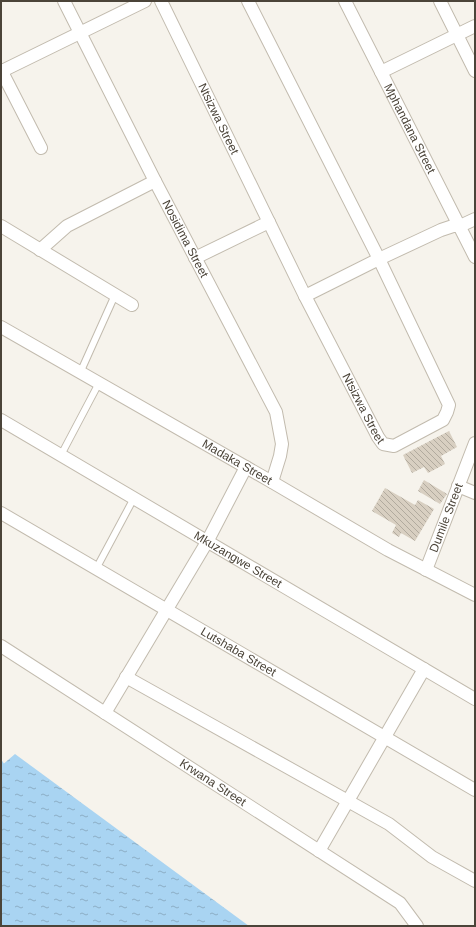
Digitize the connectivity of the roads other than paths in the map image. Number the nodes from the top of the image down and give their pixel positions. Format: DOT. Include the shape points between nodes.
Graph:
graph roads {
  1 [pos="64,1"];
  2 [pos="145,1"];
  3 [pos="161,1"];
  4 [pos="248,1"];
  5 [pos="345,1"];
  6 [pos="440,1"];
  7 [pos="475,26"];
  8 [pos="80,33"];
  9 [pos="457,35"];
  10 [pos="1,70"];
  11 [pos="381,72"];
  12 [pos="475,72"];
  13 [pos="41,148"];
  14 [pos="155,182"];
  15 [pos="475,219"];
  16 [pos="269,222"];
  17 [pos="1,226"];
  18 [pos="460,226"];
  19 [pos="40,250"];
  20 [pos="475,257"];
  21 [pos="195,258"];
  22 [pos="379,259"];
  23 [pos="115,295"];
  24 [pos="305,296"];
  25 [pos="132,305"];
  26 [pos="1,327"];
  27 [pos="80,373"];
  28 [pos="99,383"];
  29 [pos="1,420"];
  30 [pos="475,443"];
  31 [pos="61,455"];
  32 [pos="246,467"];
  33 [pos="272,482"];
  34 [pos="458,486"];
  35 [pos="475,493"];
  36 [pos="134,498"];
  37 [pos="1,513"];
  38 [pos="207,542"];
  39 [pos="96,569"];
  40 [pos="426,570"];
  41 [pos="475,595"];
  42 [pos="166,610"];
  43 [pos="1,646"];
  44 [pos="424,669"];
  45 [pos="126,677"];
  46 [pos="475,699"];
  47 [pos="105,713"];
  48 [pos="384,737"];
  49 [pos="475,790"];
  50 [pos="347,801"];
  51 [pos="319,851"];
  52 [pos="475,881"];
  53 [pos="417,926"];
  1 -- 8 [label="street, Nosidima Street"];
  2 -- 8 [label="street"];
  3 -- 16 [label="street, Ntsizwa Street"];
  4 -- 22 [label="street, Ntsizwa Street"];
  5 -- 11 [label="street, Mphandana Street"];
  6 -- 9 [label="street"];
  7 -- 9 [label="street"];
  8 -- 10 [label="street"];
  8 -- 14 [label="street, Nosidima Street"];
  9 -- 11 [label="street"];
  9 -- 12 [label="street"];
  10 -- 13 [label="street"];
  11 -- 18 [label="street, Mphandana Street"];
  14 -- 19 [label="street" via="68,226"];
  14 -- 21 [label="street, Nosidima Street"];
  15 -- 18 [label="street"];
  16 -- 21 [label="street"];
  16 -- 24 [label="street, Ntsizwa Street"];
  17 -- 19 [label="street"];
  18 -- 20 [label="street, Mphandana Street"];
  18 -- 22 [label="street" via="448,227"];
  19 -- 23 [label="street"];
  21 -- 33 [label="street, Nosidima Street" via="276,412 282,444"];
  22 -- 24 [label="street"];
  22 -- 24 [label="street, Ntsizwa Street" via="449,405 443,420 398,445 383,444 378,437"];
  23 -- 25 [label="street"];
  23 -- 27 [label="lane"];
  26 -- 27 [label="street, Madaka Street"];
  27 -- 28 [label="street, Madaka Street"];
  28 -- 31 [label="lane"];
  28 -- 32 [label="street, Madaka Street"];
  29 -- 31 [label="street, Mkuzangwe Street"];
  30 -- 34 [label="street, Dumile Street"];
  31 -- 36 [label="street, Mkuzangwe Street"];
  32 -- 33 [label="street, Madaka Street"];
  32 -- 38 [label="street"];
  33 -- 40 [label="street, Madaka Street"];
  34 -- 35 [label="street"];
  34 -- 40 [label="street, Dumile Street"];
  36 -- 38 [label="street, Mkuzangwe Street"];
  36 -- 39 [label="lane"];
  37 -- 39 [label="street, Lutshaba Street"];
  38 -- 42 [label="street"];
  38 -- 44 [label="street, Mkuzangwe Street"];
  39 -- 42 [label="street, Lutshaba Street"];
  40 -- 41 [label="street, Madaka Street"];
  42 -- 45 [label="street"];
  42 -- 48 [label="street, Lutshaba Street"];
  43 -- 47 [label="street, Krwana Street"];
  44 -- 46 [label="street, Mkuzangwe Street"];
  44 -- 48 [label="street"];
  45 -- 47 [label="street"];
  45 -- 50 [label="street"];
  47 -- 51 [label="street, Krwana Street"];
  48 -- 49 [label="street, Lutshaba Street"];
  48 -- 50 [label="street"];
  50 -- 51 [label="street"];
  50 -- 52 [label="street" via="389,824 432,857"];
  51 -- 53 [label="street, Krwana Street" via="400,903"];
}
